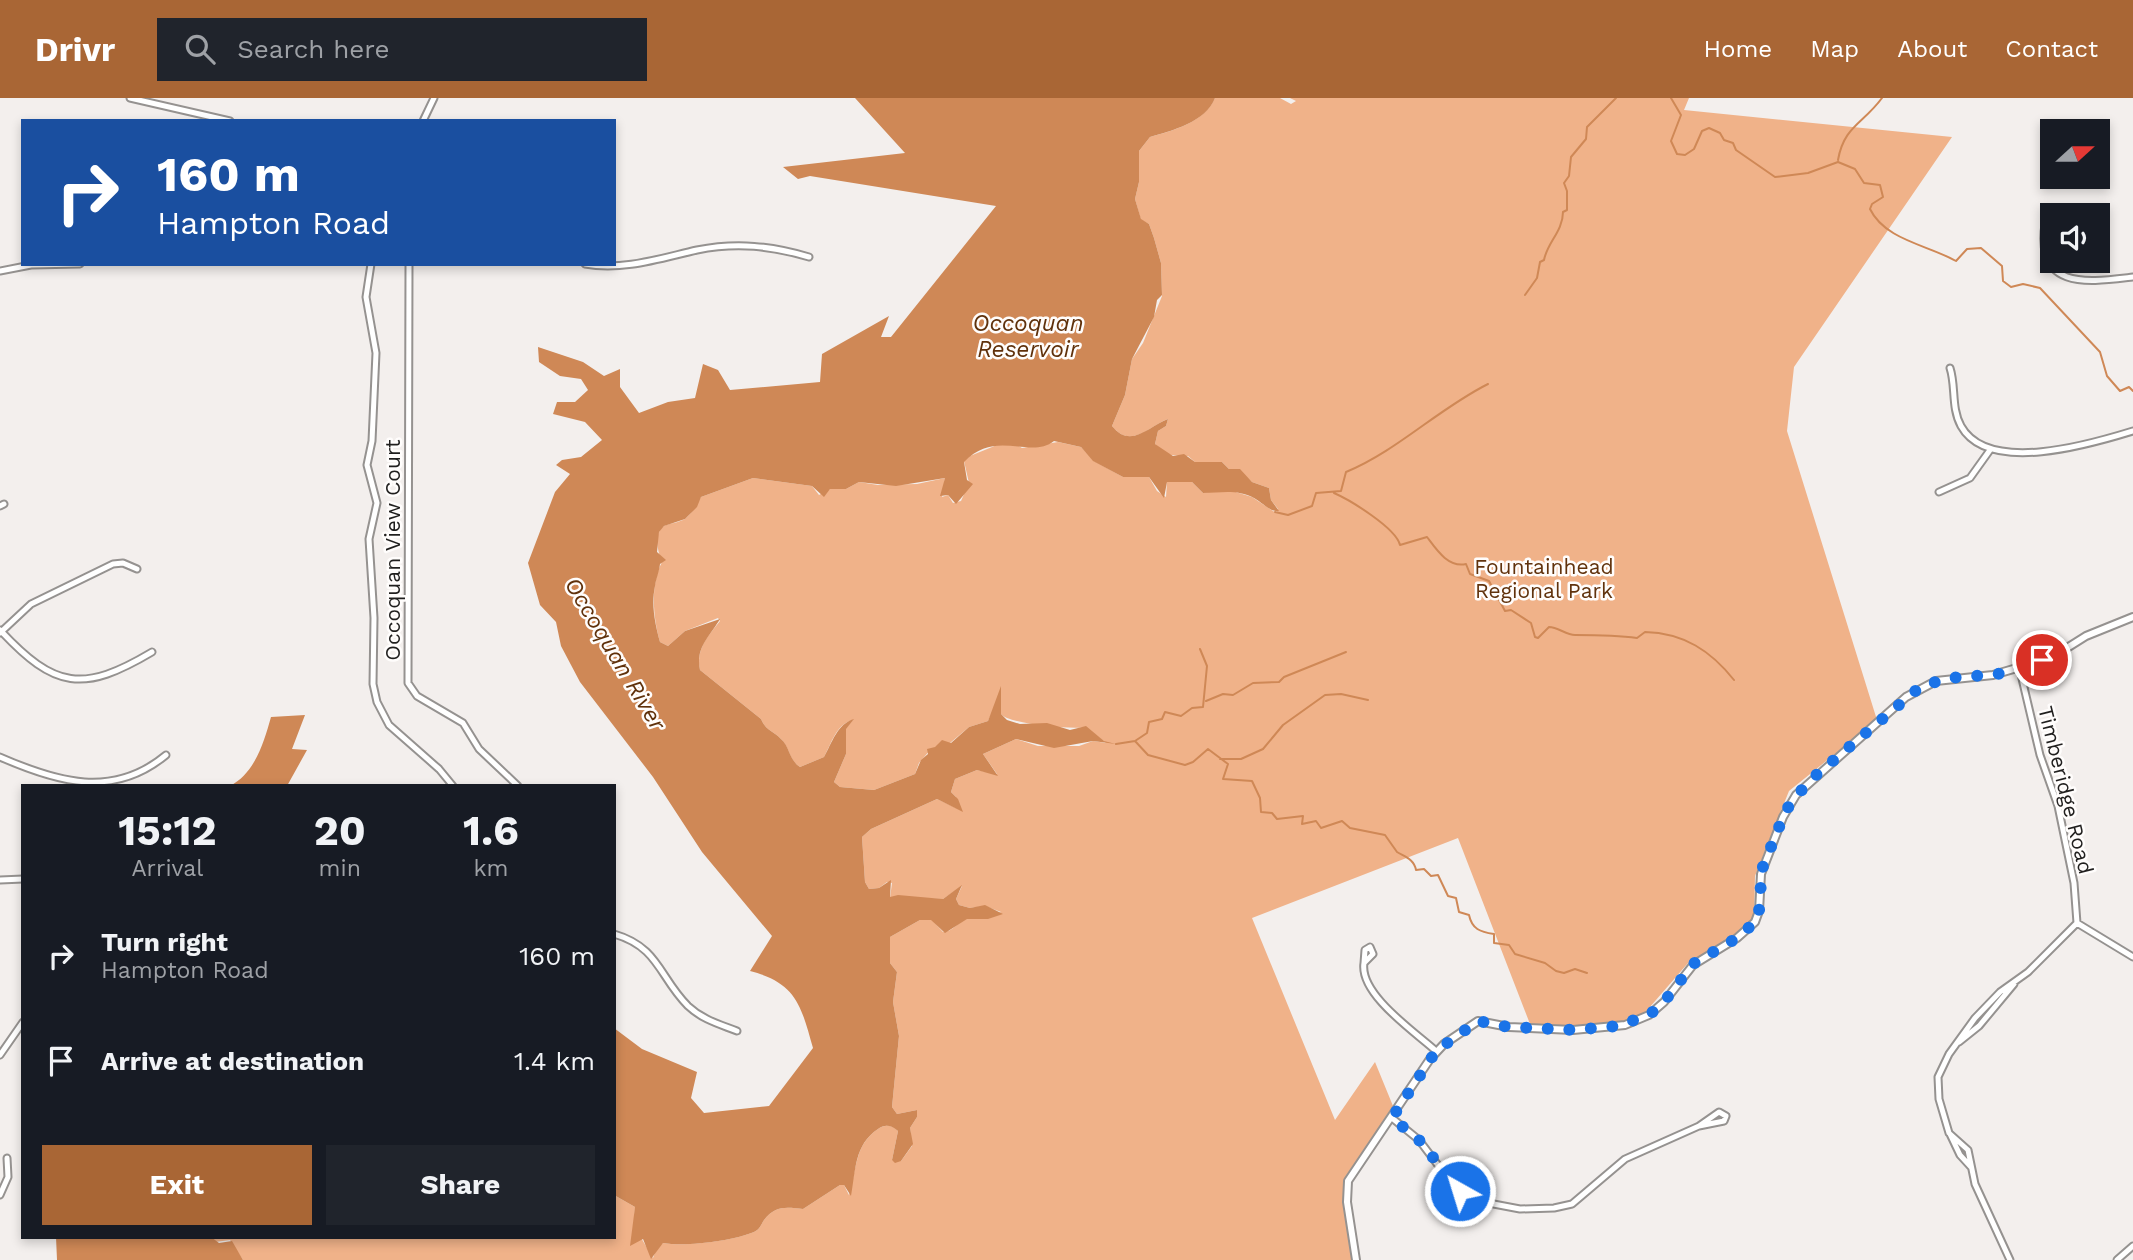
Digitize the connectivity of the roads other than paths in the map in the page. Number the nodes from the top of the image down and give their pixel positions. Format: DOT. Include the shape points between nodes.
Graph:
graph roads {
  1 [pos="130,98"];
  2 [pos="434,98"];
  3 [pos="221,119"];
  4 [pos="424,119"];
  5 [pos="809,257"];
  6 [pos="616,265"];
  7 [pos="25,266"];
  8 [pos="371,266"];
  9 [pos="409,266"];
  10 [pos="0,271"];
  11 [pos="2062,273"];
  12 [pos="2133,277"];
  13 [pos="1950,368"];
  14 [pos="2133,431"];
  15 [pos="1990,450"];
  16 [pos="1939,492"];
  17 [pos="137,569"];
  18 [pos="2133,617"];
  19 [pos="0,632"];
  20 [pos="152,652"];
  21 [pos="2019,666"];
  22 [pos="166,755"];
  23 [pos="0,757"];
  24 [pos="451,784"];
  25 [pos="515,784"];
  26 [pos="21,878"];
  27 [pos="0,880"];
  28 [pos="2077,923"];
  29 [pos="616,935"];
  30 [pos="2133,957"];
  31 [pos="1364,963"];
  32 [pos="21,1025"];
  33 [pos="737,1031"];
  34 [pos="1436,1051"];
  35 [pos="0,1055"];
  36 [pos="1392,1118"];
  37 [pos="1699,1126"];
  38 [pos="1950,1134"];
  39 [pos="7,1158"];
  40 [pos="1970,1167"];
  41 [pos="8,1177"];
  42 [pos="0,1178"];
  43 [pos="0,1195"];
  44 [pos="2133,1245"];
  45 [pos="1356,1260"];
  46 [pos="2010,1260"];
  47 [pos="2117,1260"];
  1 -- 3 [label="street"];
  2 -- 4 [label="street"];
  5 -- 6 [label="street" via="740,245"];
  7 -- 10 [label="street"];
  8 -- 24 [label="street" via="366,297 375,343 367,465 377,503 369,539 373,684 389,725"];
  9 -- 25 [label="street, Occoquan View Court" via="408,684 416,696 463,723 479,749"];
  11 -- 12 [label="street" via="2089,283"];
  13 -- 15 [label="street" via="1960,424"];
  14 -- 15 [label="street" via="2037,452"];
  15 -- 16 [label="street" via="1970,478"];
  17 -- 19 [label="street" via="113,564 59,588"];
  18 -- 21 [label="street" via="2086,636 2050,658"];
  19 -- 20 [label="street" via="28,660 67,680 115,673"];
  21 -- 28 [label="street, Timberidge Road" via="2040,755 2058,806"];
  21 -- 34 [label="street" via="1920,687 1808,782 1786,810 1762,869 1755,922 1693,964 1649,1015 1617,1026 1573,1030 1478,1021"];
  22 -- 23 [label="street" via="149,769 124,778 85,782 31,771"];
  26 -- 27 [label="street"];
  28 -- 30 [label="street"];
  28 -- 38 [label="street" via="1989,1003 1942,1066 1938,1081"];
  29 -- 33 [label="street" via="646,948 699,1015"];
  31 -- 34 [label="street" via="1364,979 1372,992"];
  32 -- 35 [label="street"];
  34 -- 36 [label="street"];
  36 -- 37 [label="street" via="1419,1140 1467,1196 1520,1209 1572,1204 1625,1159"];
  36 -- 45 [label="street" via="1348,1181"];
  38 -- 40 [label="street"];
  38 -- 40 [label="street" via="1968,1150"];
  39 -- 41 [label="street"];
  40 -- 46 [label="street"];
  41 -- 42 [label="street"];
  41 -- 43 [label="street"];
  44 -- 47 [label="street"];
}
